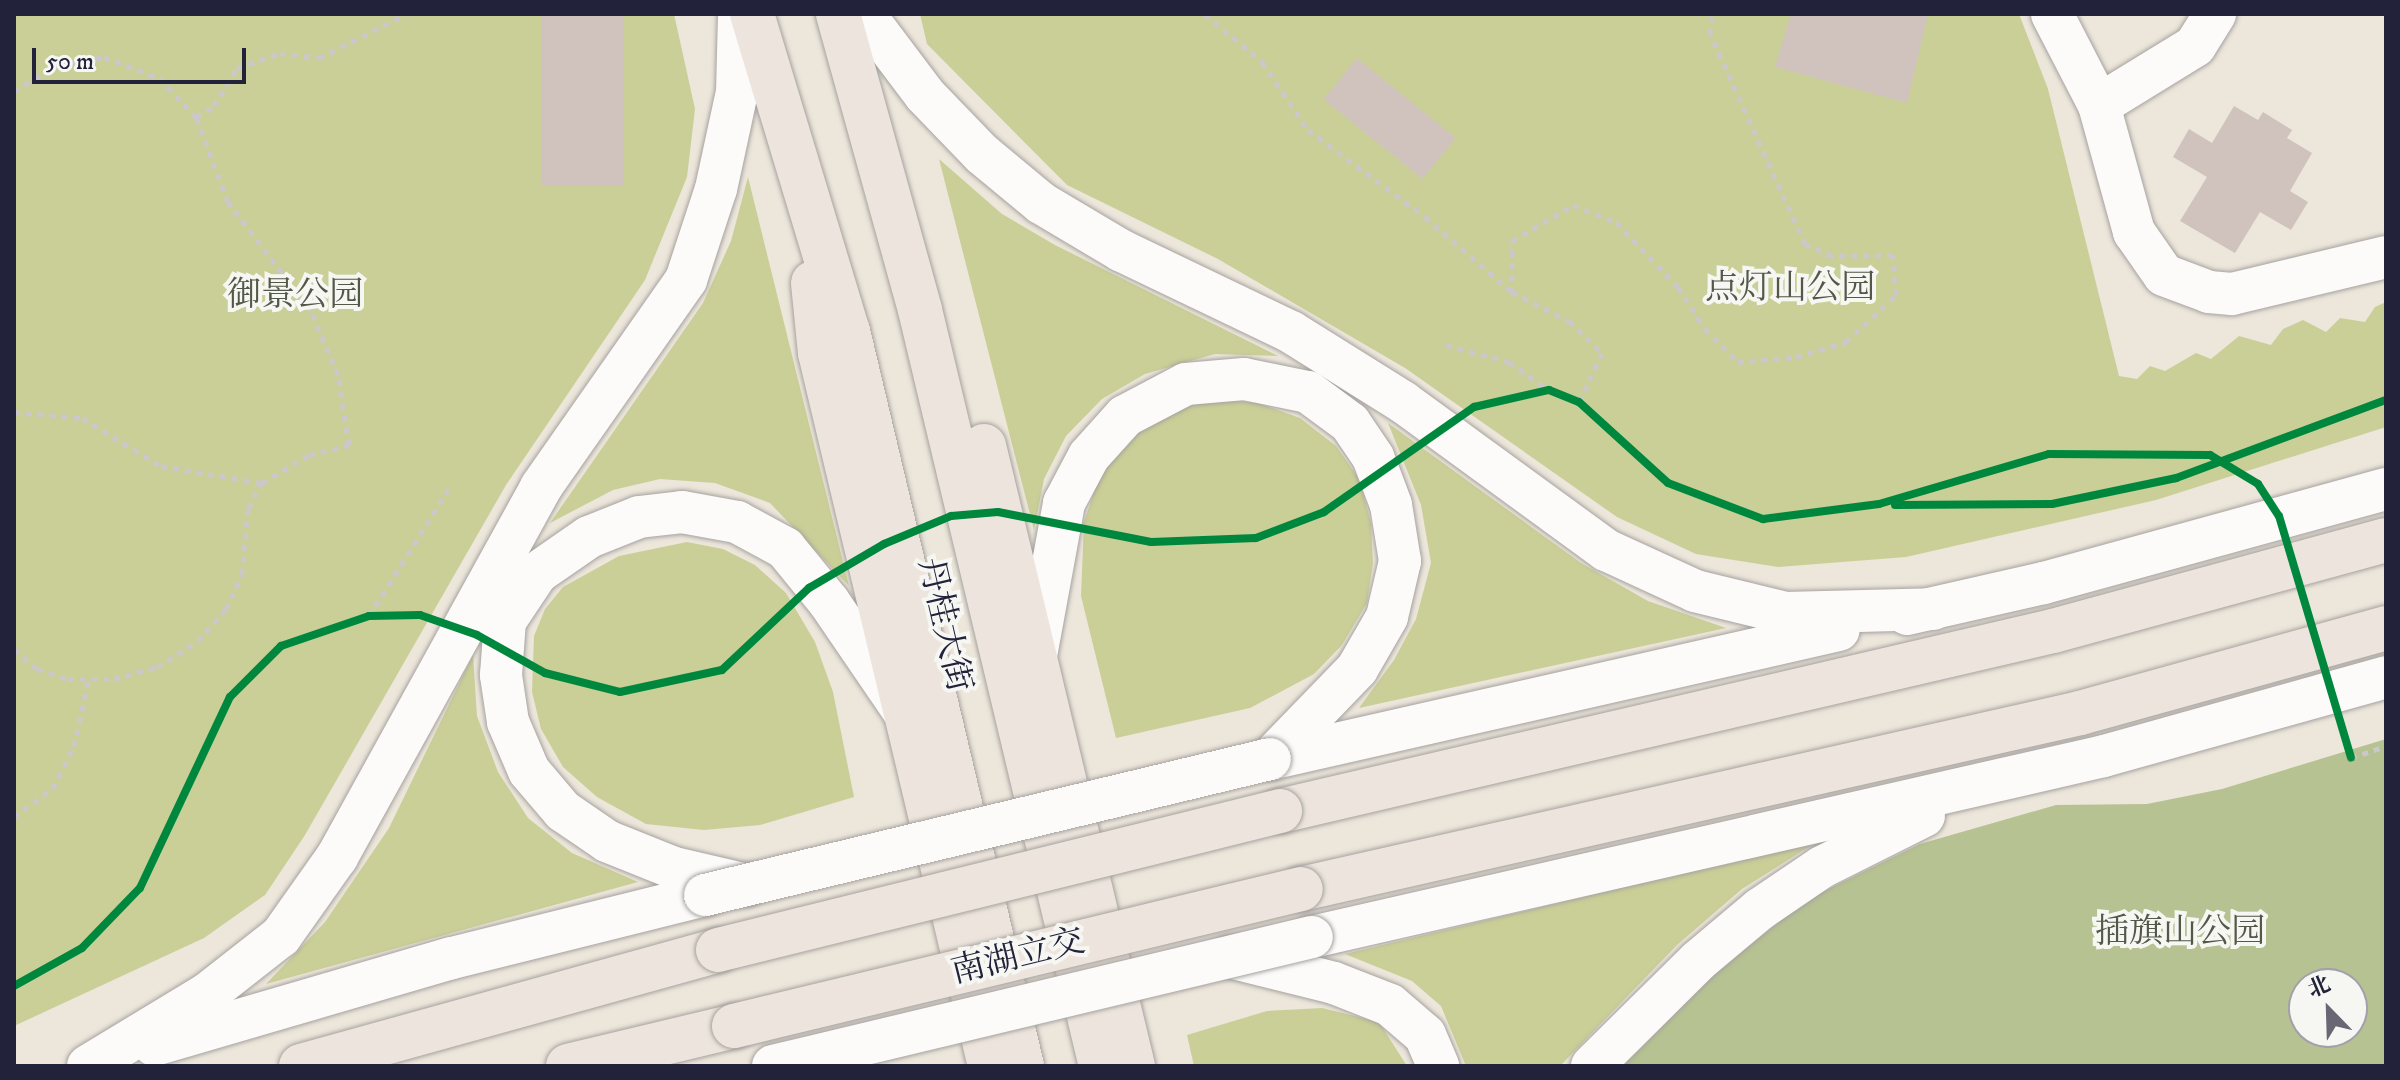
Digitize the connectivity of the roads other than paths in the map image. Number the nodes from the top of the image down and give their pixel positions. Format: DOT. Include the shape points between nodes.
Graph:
graph roads {
  1 [pos="739,14"];
  2 [pos="752,14"];
  3 [pos="838,14"];
  4 [pos="864,14"];
  5 [pos="2052,14"];
  6 [pos="2215,14"];
  7 [pos="2099,105"];
  8 [pos="879,163"];
  9 [pos="805,193"];
  10 [pos="2386,257"];
  11 [pos="2378,492"];
  12 [pos="2386,540"];
  13 [pos="1933,609"];
  14 [pos="2386,628"];
  15 [pos="1036,660"];
  16 [pos="2386,677"];
  17 [pos="906,715"];
  18 [pos="1270,759"];
  19 [pos="2000,781"];
  20 [pos="747,885"];
  21 [pos="1230,957"];
  22 [pos="848,1055"];
  23 [pos="90,1066"];
  24 [pos="301,1066"];
  25 [pos="568,1066"];
  26 [pos="773,1066"];
  27 [pos="990,1066"];
  28 [pos="1022,1066"];
  29 [pos="1101,1066"];
  30 [pos="1133,1066"];
  31 [pos="1438,1066"];
  32 [pos="1592,1066"];
  1 -- 23 [label="street" via="737,92 716,189 686,280 541,487 337,857 281,936 207,994"];
  2 -- 9 [label="main road, 丹桂大街"];
  3 -- 8 [label="main road, 丹桂大街"];
  4 -- 13 [label="street" via="925,95 982,154 1041,203 1122,251 1291,332 1414,410 1606,550 1695,591 1785,613"];
  5 -- 7 [label="street"];
  6 -- 7 [label="street" via="2195,46"];
  7 -- 10 [label="street" via="2134,232 2164,275 2209,292 2232,294"];
  8 -- 15 [label="main road" via="952,313"];
  8 -- 29 [label="main road, 丹桂大街" via="924,325"];
  9 -- 17 [label="main road" via="820,353"];
  9 -- 28 [label="main road, 丹桂大街" via="848,331"];
  11 -- 13 [label="street"];
  12 -- 24 [label="main road, bridge" via="2053,631 1280,811 718,950"];
  13 -- 18 [label="street"];
  14 -- 25 [label="main road, 南湖立交, bridge" via="2080,713 1301,889"];
  15 -- 18 [label="street" via="1064,503 1089,456 1125,416 1186,384 1244,379 1308,392 1350,423 1373,457 1391,505 1400,561 1387,617 1357,669"];
  15 -- 30 [label="main road"];
  16 -- 19 [label="street"];
  17 -- 20 [label="street" via="785,548 737,522 682,512 639,517 589,537 537,573 505,621 501,675 508,722 529,771 563,811 607,841 674,868"];
  17 -- 27 [label="main road"];
  18 -- 20 [label="street, bridge"];
  19 -- 21 [label="street, bridge"];
  19 -- 32 [label="street" via="1822,867 1760,909 1698,961"];
  20 -- 23 [label="street, bridge" via="437,962"];
  21 -- 22 [label="street, bridge"];
  21 -- 31 [label="street" via="1334,983 1390,1005 1425,1035"];
  22 -- 26 [label="street, bridge"];
}
